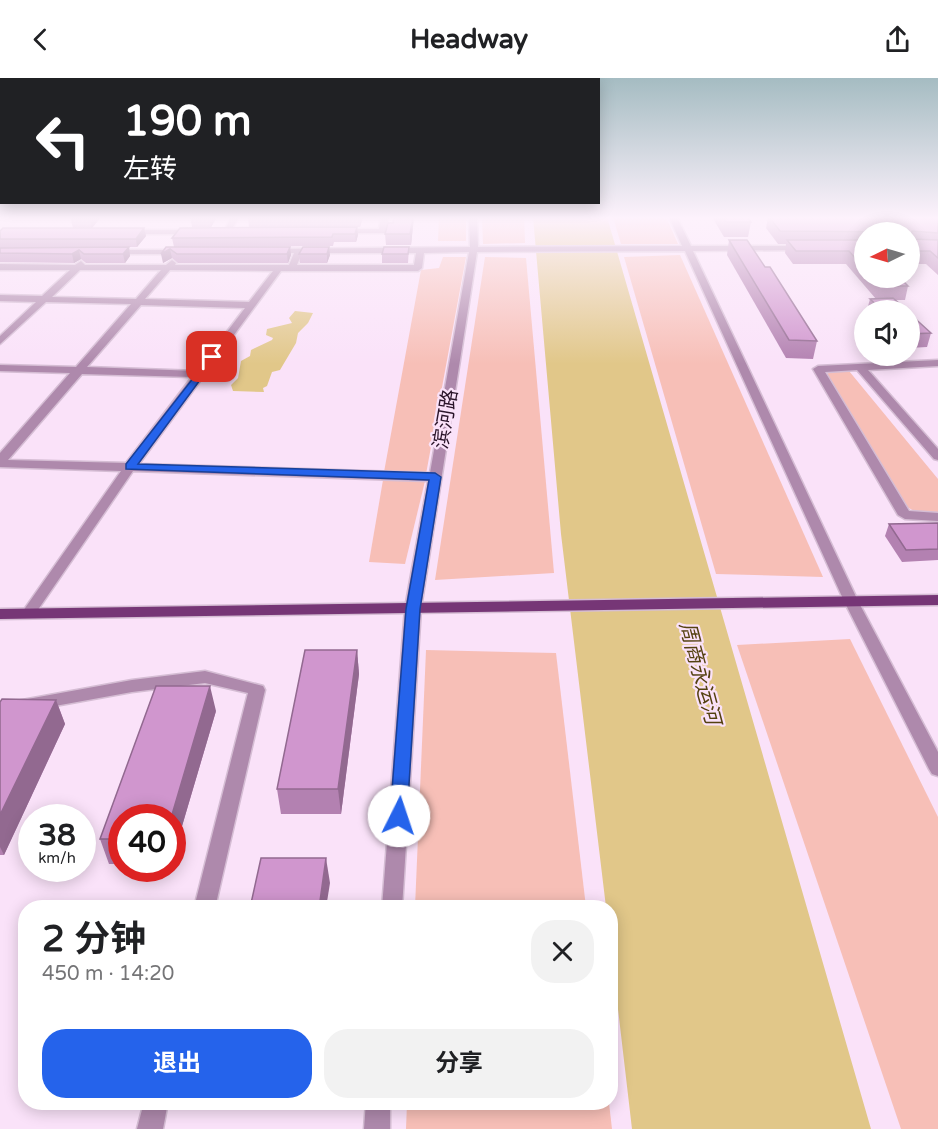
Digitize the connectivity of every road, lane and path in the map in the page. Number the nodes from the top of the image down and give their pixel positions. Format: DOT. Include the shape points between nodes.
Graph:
graph roads {
  1 [pos="418,266"];
  2 [pos="471,266"];
  3 [pos="696,266"];
  4 [pos="0,267"];
  5 [pos="78,267"];
  6 [pos="168,268"];
  7 [pos="279,268"];
  8 [pos="292,268"];
  9 [pos="0,298"];
  10 [pos="44,299"];
  11 [pos="138,302"];
  12 [pos="251,305"];
  13 [pos="0,341"];
  14 [pos="938,363"];
  15 [pos="860,367"];
  16 [pos="0,368"];
  17 [pos="78,370"];
  18 [pos="200,374"];
  19 [pos="932,443"];
  20 [pos="938,456"];
  21 [pos="0,462"];
  22 [pos="130,467"];
  23 [pos="435,477"];
  24 [pos="938,517"];
  25 [pos="938,600"];
  26 [pos="851,601"];
  27 [pos="413,609"];
  28 [pos="0,614"];
  29 [pos="28,614"];
  30 [pos="0,710"];
  31 [pos="938,769"];
  32 [pos="206,900"];
  33 [pos="393,900"];
  34 [pos="154,1110"];
  35 [pos="378,1110"];
  36 [pos="150,1129"];
  37 [pos="377,1129"];
  1 -- 8 [label="street"];
  2 -- 23 [label="street, 滨河路"];
  3 -- 26 [label="street"];
  4 -- 5 [label="street"];
  5 -- 6 [label="street"];
  5 -- 10 [label="street"];
  6 -- 7 [label="street"];
  6 -- 11 [label="street"];
  7 -- 8 [label="street"];
  7 -- 12 [label="street"];
  9 -- 10 [label="street"];
  10 -- 11 [label="street"];
  10 -- 13 [label="street"];
  11 -- 12 [label="street"];
  11 -- 17 [label="street"];
  12 -- 18 [label="street"];
  14 -- 15 [label="street"];
  15 -- 19 [label="street"];
  15 -- 24 [label="street" via="818,369 905,514"];
  16 -- 17 [label="street"];
  17 -- 18 [label="street"];
  17 -- 21 [label="street"];
  18 -- 22 [label="street"];
  19 -- 20 [label="street"];
  21 -- 22 [label="street"];
  22 -- 23 [label="street"];
  22 -- 29 [label="street"];
  23 -- 27 [label="street, 滨河路"];
  25 -- 26 [label="main road"];
  26 -- 27 [label="main road"];
  26 -- 31 [label="street"];
  27 -- 29 [label="main road"];
  27 -- 33 [label="street, 滨河路"];
  28 -- 29 [label="main road"];
  30 -- 32 [label="street" via="205,677 257,690"];
  34 -- 36 [label="street"];
  35 -- 37 [label="street"];
}
